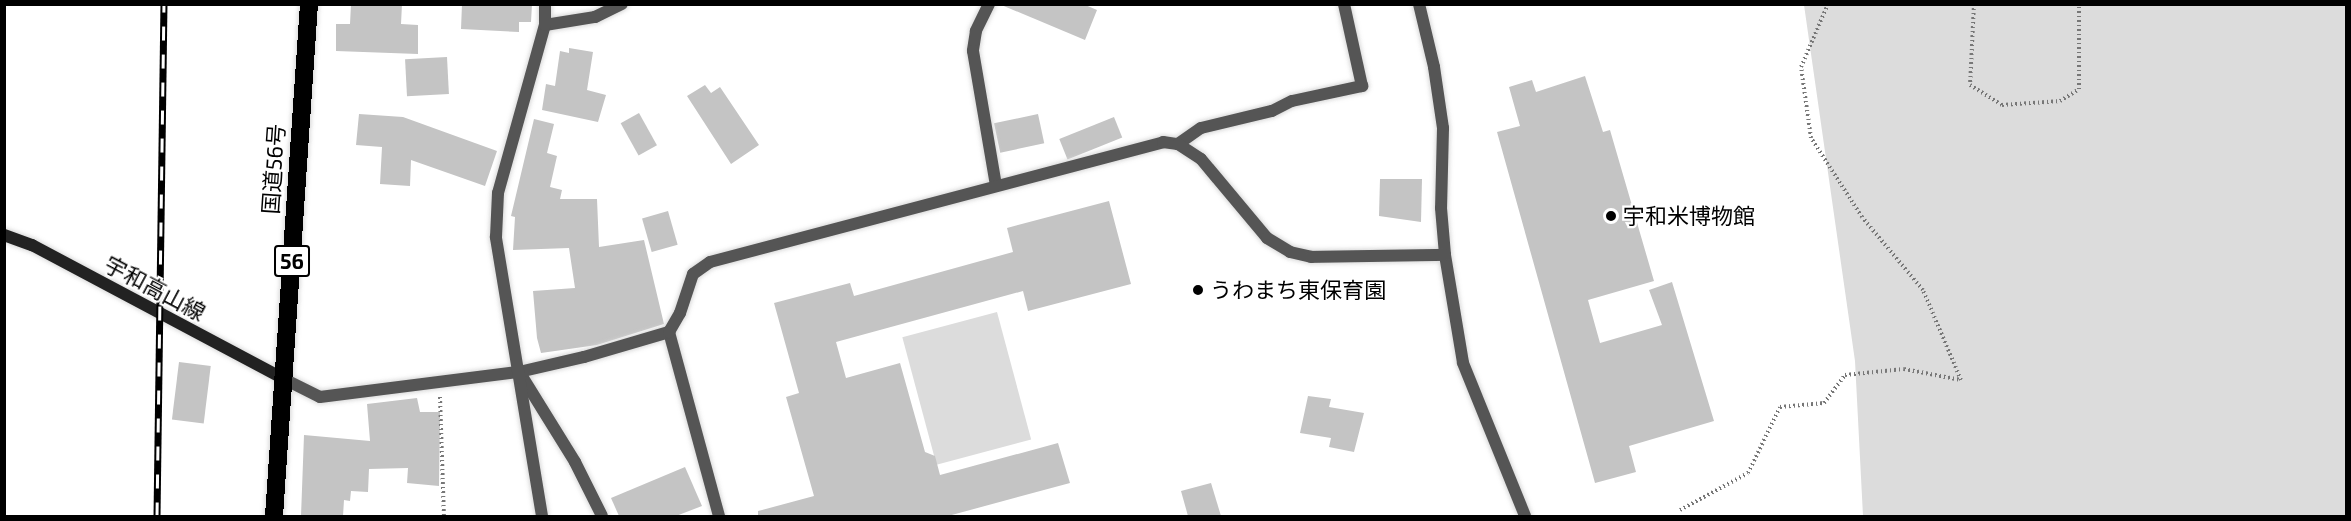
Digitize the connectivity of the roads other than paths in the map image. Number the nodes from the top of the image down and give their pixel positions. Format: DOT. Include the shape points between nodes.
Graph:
graph roads {
  1 [pos="309,4"];
  2 [pos="545,4"];
  3 [pos="622,4"];
  4 [pos="990,4"];
  5 [pos="1344,4"];
  6 [pos="1419,4"];
  7 [pos="545,24"];
  8 [pos="1178,144"];
  9 [pos="996,185"];
  10 [pos="4,235"];
  11 [pos="1445,255"];
  12 [pos="669,332"];
  13 [pos="519,372"];
  14 [pos="284,379"];
  15 [pos="274,516"];
  16 [pos="542,516"];
  17 [pos="602,516"];
  18 [pos="719,516"];
  19 [pos="1525,516"];
  1 -- 14 [label="highway, 国道56号 / 56"];
  2 -- 7 [label="street"];
  3 -- 7 [label="street" via="595,17"];
  4 -- 9 [label="street" via="976,31 973,51"];
  5 -- 8 [label="street" via="1362,86 1292,101 1272,111 1201,128"];
  6 -- 11 [label="street" via="1443,128 1441,208"];
  7 -- 13 [label="street" via="498,193 496,237"];
  8 -- 9 [label="street" via="1163,142"];
  8 -- 11 [label="street" via="1201,159 1267,238 1290,252 1311,257"];
  9 -- 12 [label="street" via="710,262 693,274"];
  10 -- 14 [label="main road, 宇和高山線" via="32,245"];
  11 -- 19 [label="street" via="1463,363"];
  12 -- 13 [label="street"];
  12 -- 18 [label="street"];
  13 -- 14 [label="street" via="320,398"];
  13 -- 16 [label="street"];
  13 -- 17 [label="street" via="575,462"];
  14 -- 15 [label="highway, 国道56号 / 56"];
}
